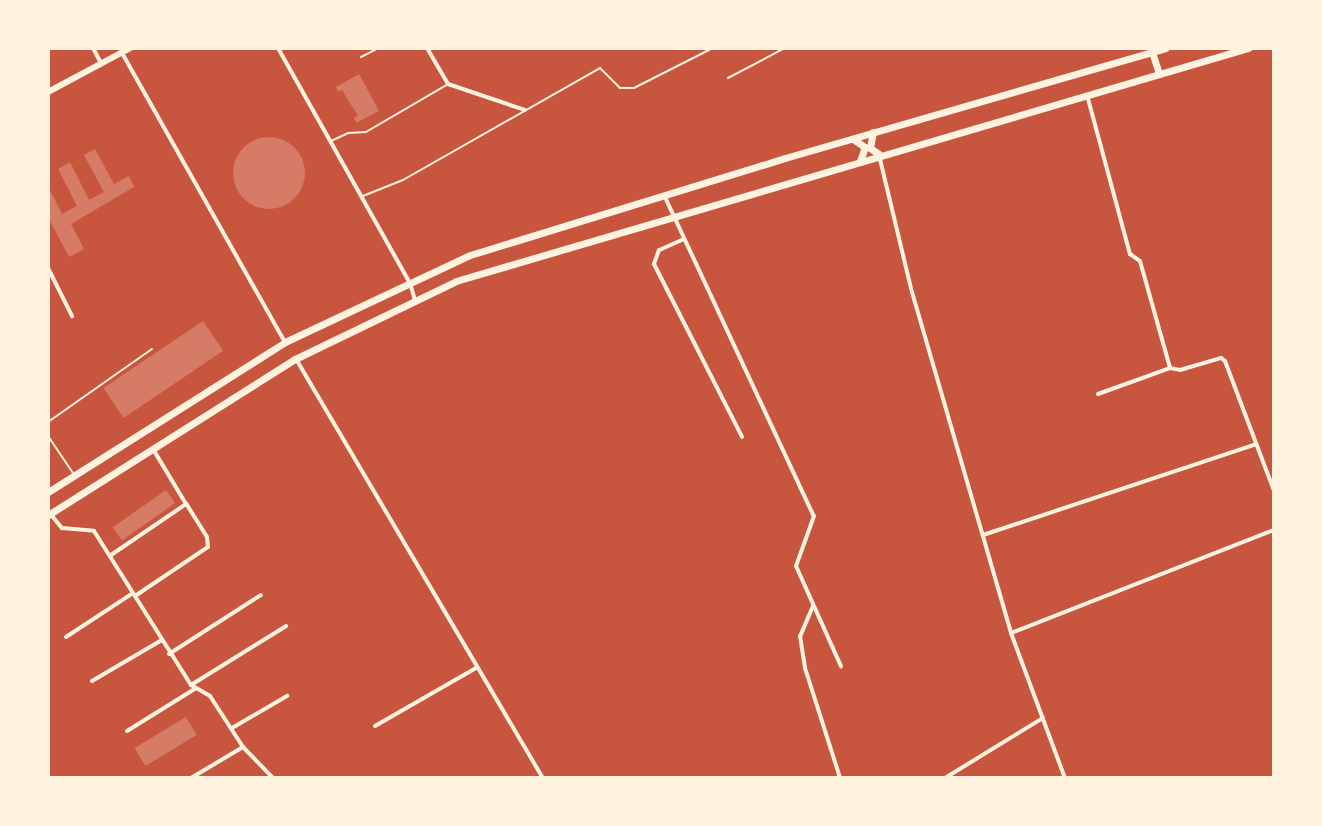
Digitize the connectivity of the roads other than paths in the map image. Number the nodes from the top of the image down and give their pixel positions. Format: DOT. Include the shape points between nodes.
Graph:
graph roads {
  1 [pos="93,48"];
  2 [pos="130,48"];
  3 [pos="278,48"];
  4 [pos="379,48"];
  5 [pos="427,48"];
  6 [pos="712,48"];
  7 [pos="785,48"];
  8 [pos="1165,48"];
  9 [pos="1248,48"];
  10 [pos="122,52"];
  11 [pos="1152,52"];
  12 [pos="361,57"];
  13 [pos="102,63"];
  14 [pos="1159,74"];
  15 [pos="728,78"];
  16 [pos="448,84"];
  17 [pos="48,92"];
  18 [pos="1086,94"];
  19 [pos="525,110"];
  20 [pos="873,132"];
  21 [pos="852,139"];
  22 [pos="330,142"];
  23 [pos="879,154"];
  24 [pos="860,161"];
  25 [pos="664,195"];
  26 [pos="360,197"];
  27 [pos="672,214"];
  28 [pos="684,239"];
  29 [pos="48,268"];
  30 [pos="410,282"];
  31 [pos="416,301"];
  32 [pos="72,316"];
  33 [pos="285,342"];
  34 [pos="152,349"];
  35 [pos="295,359"];
  36 [pos="1170,368"];
  37 [pos="1098,394"];
  38 [pos="48,422"];
  39 [pos="48,436"];
  40 [pos="742,437"];
  41 [pos="1256,444"];
  42 [pos="152,447"];
  43 [pos="75,475"];
  44 [pos="1274,491"];
  45 [pos="48,492"];
  46 [pos="186,504"];
  47 [pos="49,514"];
  48 [pos="1274,530"];
  49 [pos="983,535"];
  50 [pos="111,555"];
  51 [pos="134,594"];
  52 [pos="261,595"];
  53 [pos="814,606"];
  54 [pos="286,626"];
  55 [pos="1011,633"];
  56 [pos="66,637"];
  57 [pos="162,640"];
  58 [pos="169,654"];
  59 [pos="841,666"];
  60 [pos="476,668"];
  61 [pos="92,681"];
  62 [pos="191,685"];
  63 [pos="196,687"];
  64 [pos="287,696"];
  65 [pos="1043,718"];
  66 [pos="375,726"];
  67 [pos="232,728"];
  68 [pos="127,730"];
  69 [pos="243,747"];
  70 [pos="191,778"];
  71 [pos="273,778"];
  72 [pos="543,778"];
  73 [pos="840,778"];
  74 [pos="945,778"];
  75 [pos="1065,778"];
  1 -- 13 [label="street"];
  2 -- 10 [label="main road"];
  3 -- 22 [label="street"];
  4 -- 12 [label="lane"];
  5 -- 16 [label="street"];
  6 -- 19 [label="lane" via="626,90 600,68"];
  7 -- 15 [label="lane"];
  8 -- 11 [label="highway"];
  9 -- 14 [label="highway"];
  10 -- 13 [label="main road"];
  10 -- 33 [label="street"];
  11 -- 14 [label="highway"];
  11 -- 20 [label="highway"];
  13 -- 17 [label="main road"];
  14 -- 18 [label="highway"];
  16 -- 19 [label="street"];
  16 -- 22 [label="lane" via="366,132 348,133"];
  18 -- 23 [label="highway"];
  18 -- 36 [label="street" via="1130,254 1140,261"];
  19 -- 26 [label="lane" via="403,180"];
  20 -- 21 [label="highway"];
  20 -- 23 [label="highway" via="870,148"];
  21 -- 24 [label="highway" via="865,147"];
  21 -- 25 [label="highway"];
  22 -- 26 [label="street"];
  23 -- 24 [label="highway"];
  23 -- 49 [label="street" via="912,292"];
  24 -- 27 [label="highway"];
  25 -- 27 [label="street"];
  25 -- 30 [label="highway" via="470,255"];
  26 -- 30 [label="street"];
  27 -- 28 [label="street"];
  27 -- 31 [label="highway" via="477,274"];
  28 -- 40 [label="street" via="659,250 654,264"];
  28 -- 53 [label="street" via="814,516 796,566"];
  29 -- 32 [label="street"];
  30 -- 31 [label="street"];
  30 -- 33 [label="highway"];
  31 -- 35 [label="highway"];
  33 -- 43 [label="highway"];
  34 -- 38 [label="lane"];
  35 -- 42 [label="highway"];
  35 -- 60 [label="street"];
  36 -- 37 [label="street"];
  36 -- 41 [label="street" via="1180,370 1221,358 1225,361"];
  39 -- 43 [label="lane"];
  41 -- 44 [label="street"];
  41 -- 49 [label="street"];
  42 -- 46 [label="street"];
  42 -- 47 [label="highway"];
  43 -- 45 [label="highway"];
  46 -- 50 [label="street"];
  46 -- 51 [label="street" via="207,537 208,547"];
  47 -- 50 [label="street" via="62,528 94,531"];
  48 -- 55 [label="street"];
  49 -- 55 [label="street"];
  50 -- 51 [label="street"];
  51 -- 56 [label="street"];
  51 -- 57 [label="street"];
  52 -- 58 [label="street"];
  53 -- 59 [label="street"];
  53 -- 73 [label="street" via="800,636 805,668"];
  54 -- 62 [label="street"];
  55 -- 65 [label="street"];
  57 -- 58 [label="street"];
  57 -- 61 [label="street"];
  58 -- 62 [label="street"];
  60 -- 66 [label="street"];
  60 -- 72 [label="street"];
  62 -- 63 [label="street"];
  63 -- 67 [label="street" via="210,696"];
  63 -- 68 [label="street"];
  64 -- 67 [label="street"];
  65 -- 74 [label="street"];
  65 -- 75 [label="street"];
  67 -- 69 [label="street"];
  69 -- 70 [label="street"];
  69 -- 71 [label="street"];
}
